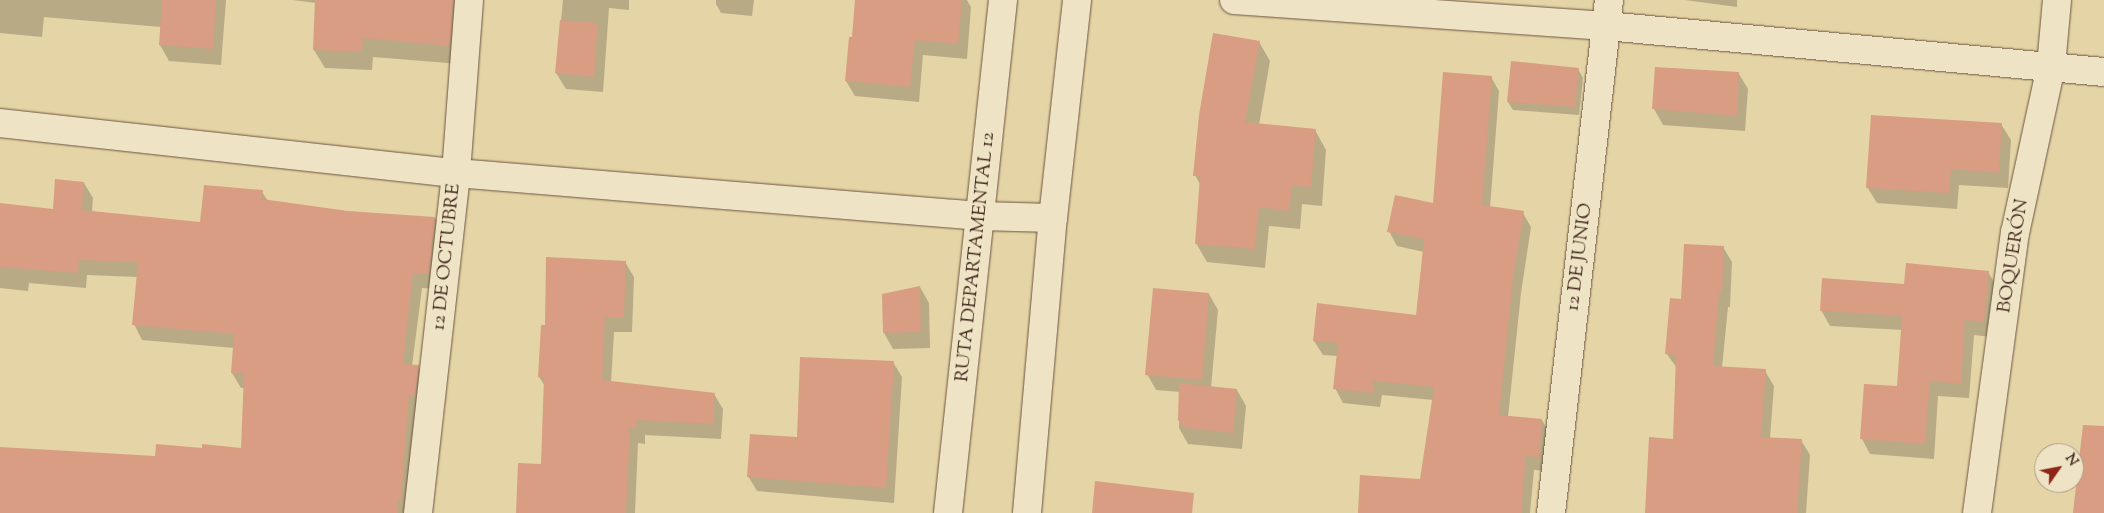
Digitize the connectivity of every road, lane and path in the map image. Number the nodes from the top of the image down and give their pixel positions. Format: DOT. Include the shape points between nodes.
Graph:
graph roads {
  1 [pos="469,0"];
  2 [pos="1003,0"];
  3 [pos="1077,0"];
  4 [pos="1234,0"];
  5 [pos="2057,0"];
  6 [pos="1607,13"];
  7 [pos="2051,66"];
  8 [pos="2104,72"];
  9 [pos="0,123"];
  10 [pos="456,173"];
  11 [pos="980,216"];
  12 [pos="1053,218"];
  13 [pos="418,513"];
  14 [pos="948,513"];
  15 [pos="1027,513"];
  16 [pos="1550,513"];
  17 [pos="1977,513"];
  1 -- 10 [label="street, 12 DE OCTUBRE"];
  2 -- 11 [label="street, RUTA DEPARTAMENTAL 12"];
  3 -- 12 [label="street"];
  4 -- 6 [label="street"];
  5 -- 7 [label="street, BOQUERÓN"];
  6 -- 7 [label="street"];
  6 -- 16 [label="street, 12 DE JUNIO"];
  7 -- 8 [label="street"];
  7 -- 17 [label="street, BOQUERÓN" via="2015,233"];
  9 -- 10 [label="street"];
  10 -- 11 [label="street"];
  10 -- 13 [label="street, 12 DE OCTUBRE"];
  11 -- 12 [label="street"];
  11 -- 14 [label="street, RUTA DEPARTAMENTAL 12"];
  12 -- 15 [label="street"];
}
